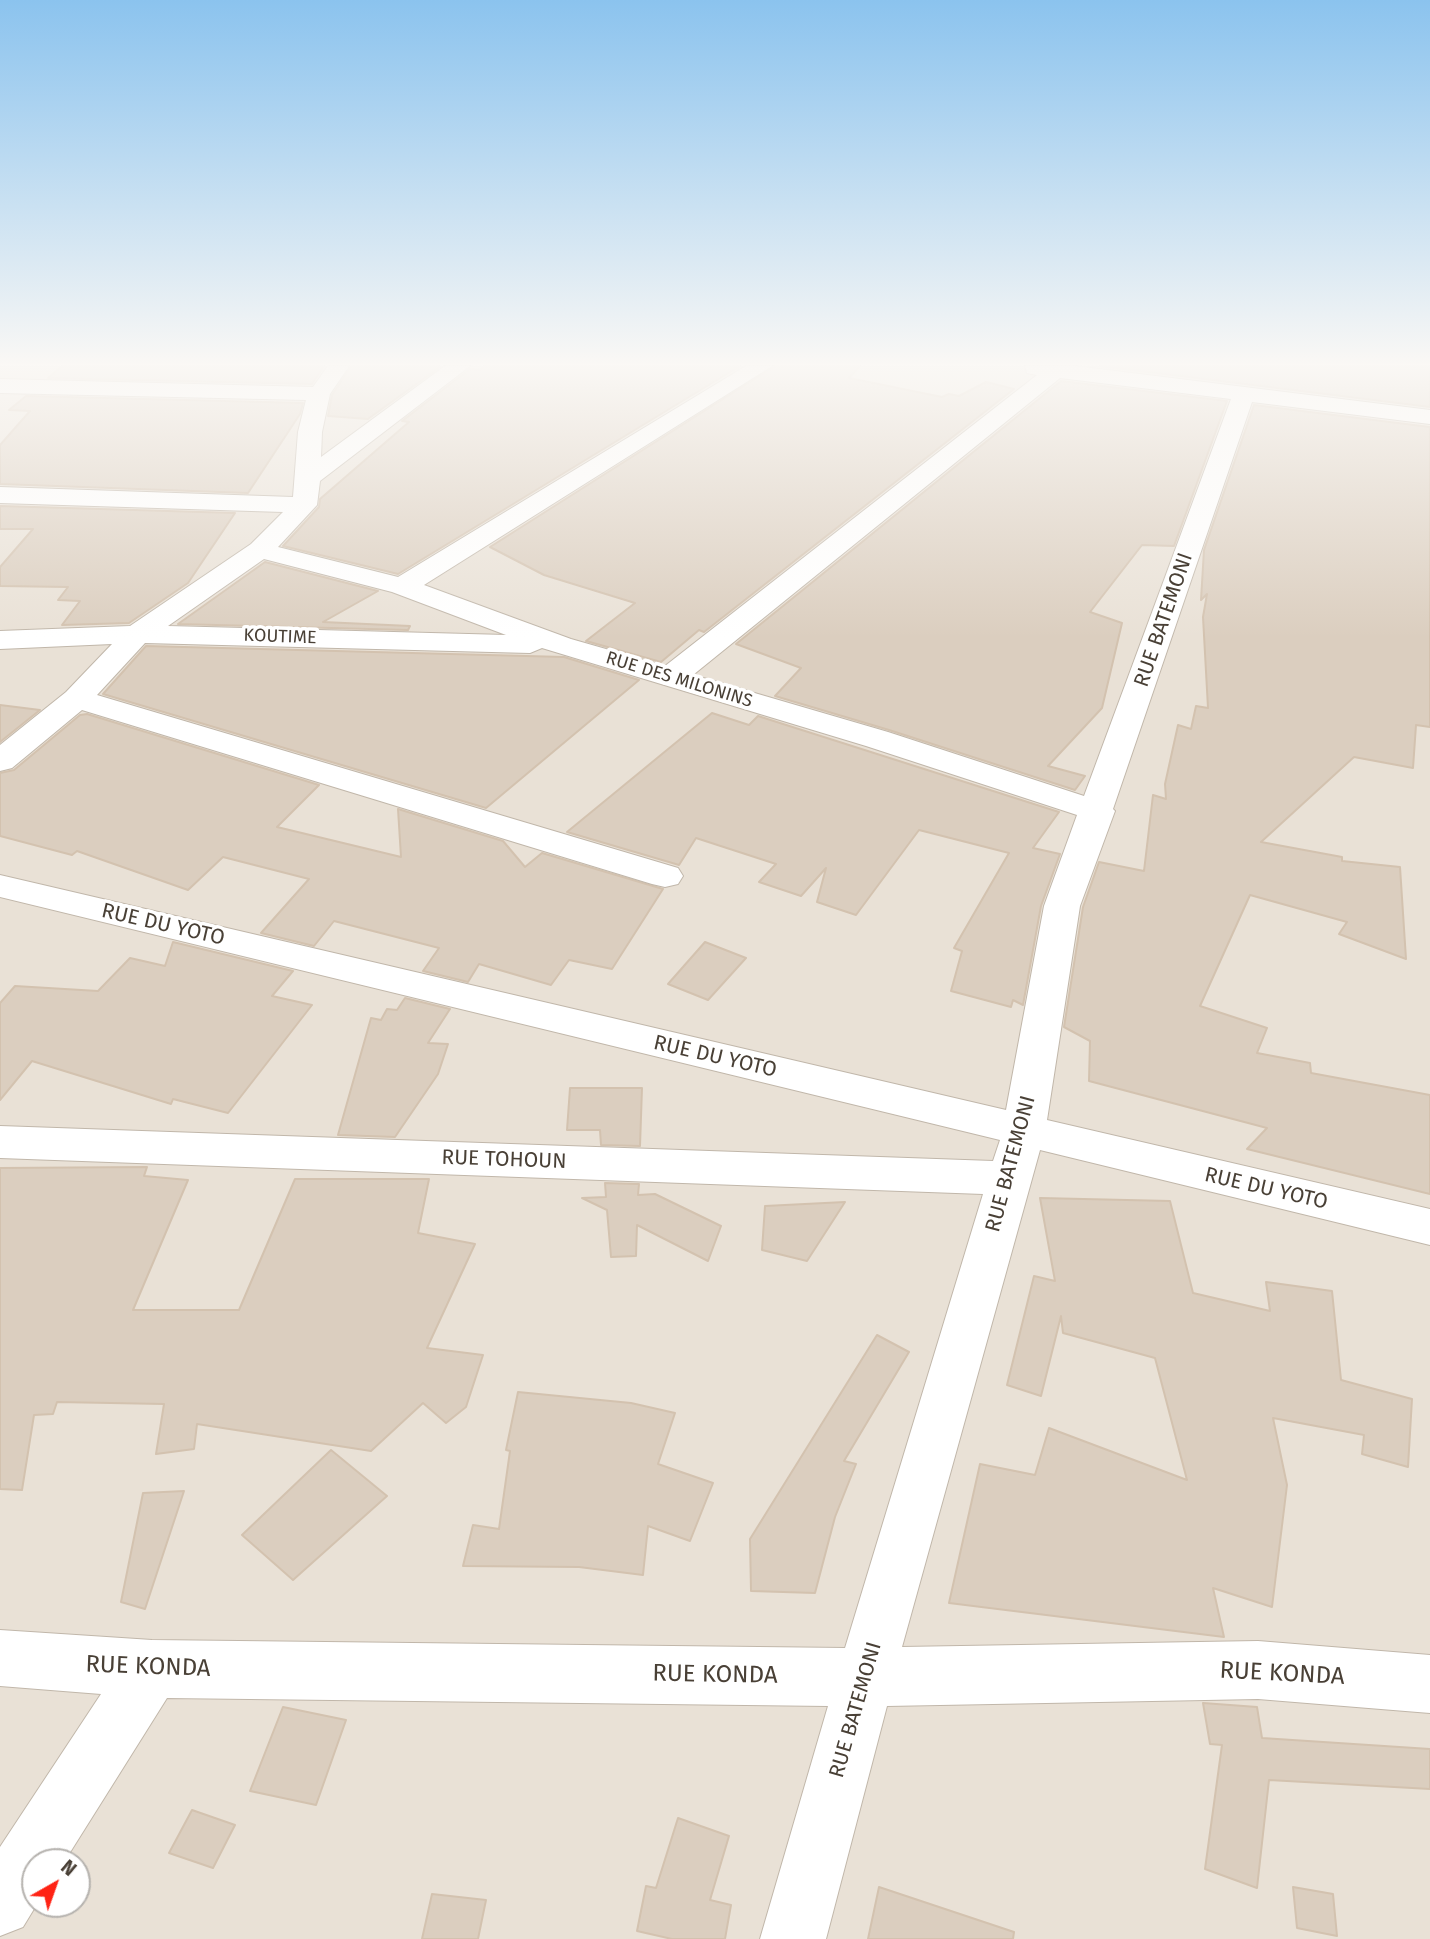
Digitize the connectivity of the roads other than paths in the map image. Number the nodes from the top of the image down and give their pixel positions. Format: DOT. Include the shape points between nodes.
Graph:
graph roads {
  1 [pos="308,456"];
  2 [pos="349,456"];
  3 [pos="614,456"];
  4 [pos="949,456"];
  5 [pos="1222,456"];
  6 [pos="306,492"];
  7 [pos="0,495"];
  8 [pos="260,550"];
  9 [pos="402,586"];
  10 [pos="137,634"];
  11 [pos="0,640"];
  12 [pos="561,645"];
  13 [pos="671,677"];
  14 [pos="77,699"];
  15 [pos="0,761"];
  16 [pos="1098,811"];
  17 [pos="665,876"];
  18 [pos="0,886"];
  19 [pos="1024,1131"];
  20 [pos="0,1142"];
  21 [pos="1009,1178"];
  22 [pos="1430,1227"];
  23 [pos="0,1658"];
  24 [pos="152,1669"];
  25 [pos="865,1676"];
  26 [pos="1430,1684"];
  27 [pos="0,1904"];
  28 [pos="793,1939"];
  1 -- 6 [label="street"];
  2 -- 6 [label="street"];
  3 -- 9 [label="street"];
  4 -- 13 [label="street"];
  5 -- 16 [label="street, RUE BATEMONI"];
  6 -- 7 [label="street"];
  6 -- 8 [label="street"];
  8 -- 9 [label="street, RUE DES MILONINS"];
  8 -- 10 [label="street"];
  9 -- 12 [label="street, RUE DES MILONINS"];
  10 -- 11 [label="street, KOUTIME"];
  10 -- 12 [label="street, KOUTIME"];
  10 -- 14 [label="street"];
  12 -- 13 [label="street, RUE DES MILONINS"];
  13 -- 16 [label="street, RUE DES MILONINS"];
  14 -- 15 [label="street"];
  14 -- 17 [label="street"];
  16 -- 19 [label="street, RUE BATEMONI" via="1062,906"];
  18 -- 19 [label="street, RUE DU YOTO"];
  19 -- 21 [label="street, RUE BATEMONI"];
  19 -- 22 [label="street, RUE DU YOTO"];
  20 -- 21 [label="street, RUE TOHOUN"];
  21 -- 25 [label="street, RUE BATEMONI"];
  23 -- 24 [label="street, RUE KONDA"];
  24 -- 25 [label="street, RUE KONDA"];
  24 -- 27 [label="street"];
  25 -- 26 [label="street, RUE KONDA" via="1258,1670"];
  25 -- 28 [label="street, RUE BATEMONI"];
}
